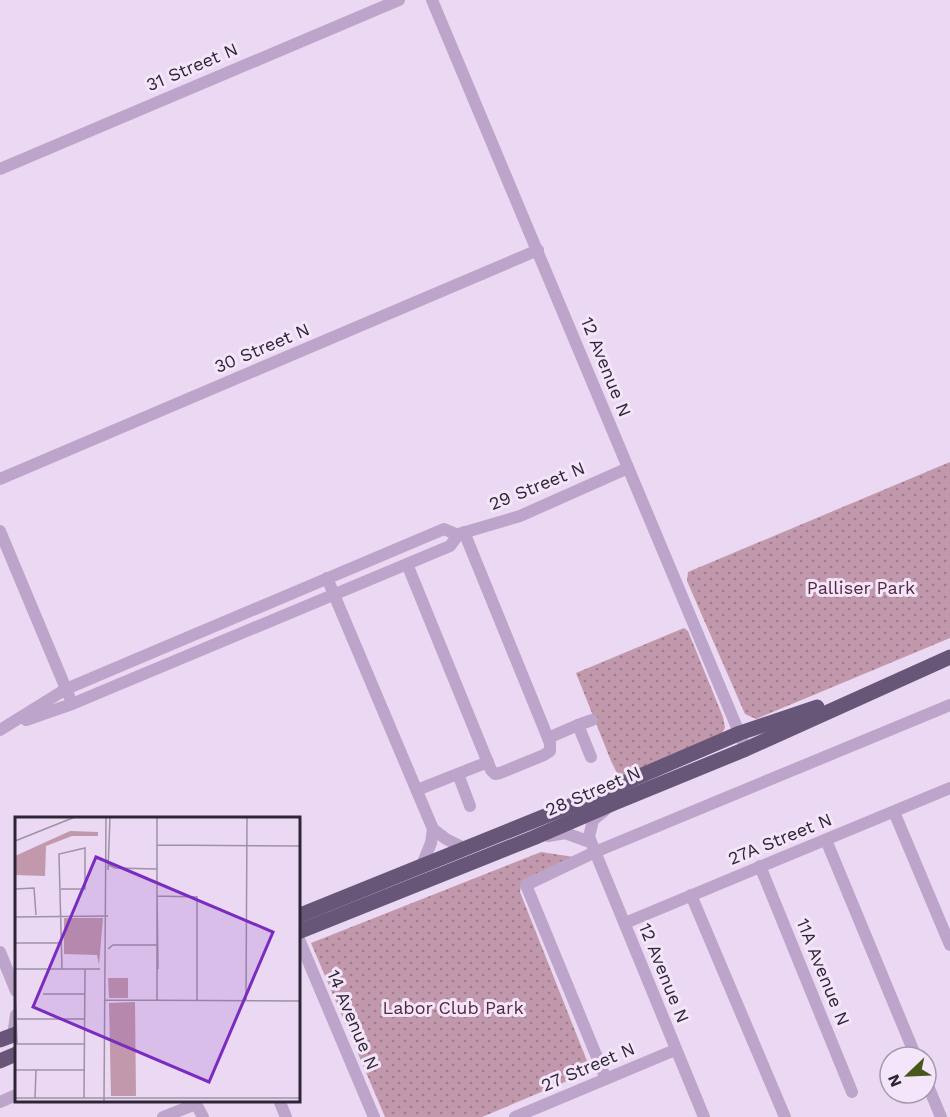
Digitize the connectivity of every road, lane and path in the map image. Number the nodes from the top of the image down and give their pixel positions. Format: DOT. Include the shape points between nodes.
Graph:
graph roads {
  1 [pos="399,0"];
  2 [pos="432,0"];
  3 [pos="0,169"];
  4 [pos="538,250"];
  5 [pos="628,468"];
  6 [pos="0,478"];
  7 [pos="0,531"];
  8 [pos="461,533"];
  9 [pos="407,564"];
  10 [pos="327,578"];
  11 [pos="334,595"];
  12 [pos="950,657"];
  13 [pos="899,679"];
  14 [pos="66,689"];
  15 [pos="72,704"];
  16 [pos="950,705"];
  17 [pos="592,720"];
  18 [pos="578,725"];
  19 [pos="2,729"];
  20 [pos="740,733"];
  21 [pos="548,738"];
  22 [pos="746,749"];
  23 [pos="591,757"];
  24 [pos="488,762"];
  25 [pos="458,774"];
  26 [pos="950,788"];
  27 [pos="417,790"];
  28 [pos="614,803"];
  29 [pos="470,806"];
  30 [pos="894,812"];
  31 [pos="433,829"];
  32 [pos="534,838"];
  33 [pos="826,840"];
  34 [pos="592,847"];
  35 [pos="464,848"];
  36 [pos="422,866"];
  37 [pos="760,866"];
  38 [pos="691,896"];
  39 [pos="300,915"];
  40 [pos="625,923"];
  41 [pos="300,933"];
  42 [pos="300,939"];
  43 [pos="950,945"];
  44 [pos="0,952"];
  45 [pos="15,989"];
  46 [pos="15,1018"];
  47 [pos="10,1036"];
  48 [pos="911,1045"];
  49 [pos="675,1050"];
  50 [pos="15,1054"];
  51 [pos="0,1061"];
  52 [pos="606,1079"];
  53 [pos="852,1092"];
  54 [pos="15,1095"];
  55 [pos="0,1102"];
  56 [pos="279,1102"];
  57 [pos="542,1112"];
  58 [pos="163,1117"];
  59 [pos="203,1117"];
  60 [pos="286,1117"];
  61 [pos="374,1117"];
  62 [pos="515,1117"];
  63 [pos="704,1117"];
  64 [pos="785,1117"];
  1 -- 3 [label="street, 31 Street N"];
  2 -- 4 [label="street, 12 Avenue N"];
  4 -- 5 [label="street, 12 Avenue N"];
  4 -- 6 [label="street, 30 Street N"];
  5 -- 8 [label="street, 29 Street N" via="520,516"];
  5 -- 20 [label="street, 12 Avenue N"];
  7 -- 14 [label="street"];
  8 -- 9 [label="street" via="450,546"];
  8 -- 10 [label="street" via="444,529"];
  8 -- 21 [label="street"];
  9 -- 11 [label="street"];
  9 -- 24 [label="street"];
  10 -- 11 [label="street"];
  10 -- 14 [label="street"];
  11 -- 15 [label="street"];
  11 -- 27 [label="street"];
  12 -- 13 [label="main road, 28 Street N"];
  13 -- 20 [label="main road, 28 Street N"];
  13 -- 22 [label="main road, 28 Street N"];
  14 -- 15 [label="street"];
  14 -- 19 [label="street"];
  15 -- 19 [label="street"];
  16 -- 34 [label="street"];
  17 -- 18 [label="street"];
  18 -- 21 [label="street"];
  18 -- 23 [label="street"];
  20 -- 22 [label="street, 12 Avenue N"];
  20 -- 35 [label="main road, 28 Street N"];
  21 -- 24 [label="street" via="550,751 500,773 495,774"];
  22 -- 28 [label="main road, 28 Street N"];
  24 -- 25 [label="street"];
  25 -- 27 [label="street"];
  25 -- 29 [label="street"];
  26 -- 30 [label="street, 27A Street N"];
  27 -- 31 [label="street"];
  28 -- 32 [label="main road, 28 Street N"];
  28 -- 34 [label="street" via="593,820 588,837"];
  30 -- 33 [label="street, 27A Street N"];
  30 -- 43 [label="street"];
  31 -- 35 [label="street"];
  31 -- 36 [label="street"];
  32 -- 34 [label="street" via="566,833"];
  32 -- 41 [label="main road, 28 Street N"];
  33 -- 37 [label="street, 27A Street N"];
  33 -- 48 [label="street"];
  34 -- 40 [label="street, 12 Avenue N"];
  34 -- 52 [label="street" via="526,885"];
  35 -- 36 [label="main road, 28 Street N"];
  36 -- 39 [label="main road, 28 Street N"];
  37 -- 38 [label="street, 27A Street N"];
  37 -- 53 [label="street, 11A Avenue N"];
  38 -- 40 [label="street, 27A Street N"];
  38 -- 64 [label="street"];
  40 -- 49 [label="street, 12 Avenue N"];
  42 -- 61 [label="street, 14 Avenue N"];
  44 -- 45 [label="street"];
  46 -- 47 [label="street"];
  49 -- 52 [label="street, 27 Street N"];
  49 -- 63 [label="street, 12 Avenue N"];
  50 -- 51 [label="main road"];
  52 -- 57 [label="street, 27 Street N"];
  54 -- 55 [label="street"];
  56 -- 60 [label="street"];
  57 -- 62 [label="street, 27 Street N"];
  58 -- 59 [label="street" via="196,1104"];
}
